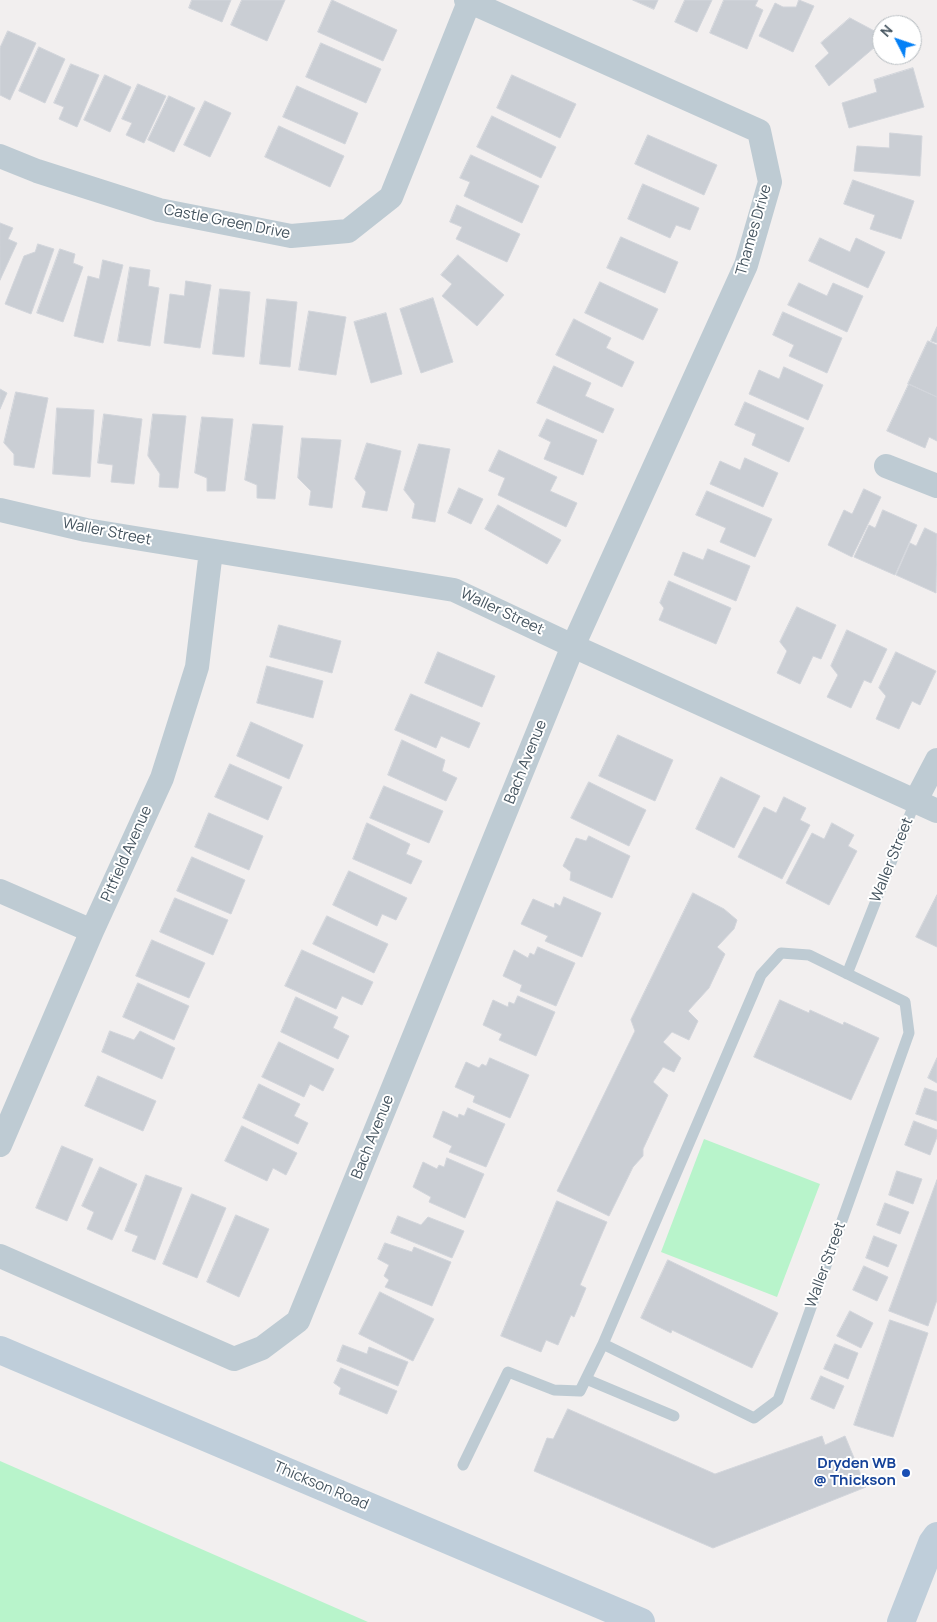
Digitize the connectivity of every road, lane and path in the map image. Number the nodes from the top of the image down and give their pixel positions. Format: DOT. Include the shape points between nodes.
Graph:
graph roads {
  1 [pos="467,1"];
  2 [pos="0,156"];
  3 [pos="886,466"];
  4 [pos="937,486"];
  5 [pos="0,510"];
  6 [pos="211,551"];
  7 [pos="573,646"];
  8 [pos="937,760"];
  9 [pos="915,802"];
  10 [pos="937,812"];
  11 [pos="0,891"];
  12 [pos="92,931"];
  13 [pos="847,974"];
  14 [pos="0,1145"];
  15 [pos="0,1256"];
  16 [pos="603,1344"];
  17 [pos="0,1350"];
  18 [pos="586,1379"];
  19 [pos="674,1416"];
  20 [pos="463,1465"];
  21 [pos="937,1536"];
  22 [pos="641,1622"];
  23 [pos="901,1622"];
  1 -- 2 [label="street, Castle Green Drive" via="390,196 348,231 291,236 159,210"];
  1 -- 7 [label="street, Thames Drive" via="759,131 770,182 746,265"];
  3 -- 4 [label="street"];
  5 -- 6 [label="street, Waller Street" via="86,530"];
  6 -- 7 [label="street, Waller Street" via="454,590"];
  6 -- 12 [label="street, Pitfield Avenue" via="197,667 162,778"];
  7 -- 9 [label="street, Waller Street"];
  7 -- 15 [label="street, Bach Avenue" via="298,1321 262,1348 234,1359"];
  8 -- 9 [label="street"];
  9 -- 10 [label="street, Waller Street"];
  9 -- 13 [label="lane, Waller Street"];
  11 -- 12 [label="street"];
  12 -- 14 [label="street, Pitfield Avenue"];
  13 -- 16 [label="lane, Waller Street" via="809,955 781,952 761,975"];
  13 -- 16 [label="lane, Waller Street" via="905,1002 909,1033 778,1400 754,1418"];
  16 -- 18 [label="lane, Waller Street"];
  17 -- 22 [label="main road, Thickson Road"];
  18 -- 19 [label="lane"];
  18 -- 20 [label="lane" via="580,1391 554,1390 508,1372"];
  21 -- 23 [label="main road"];
}
